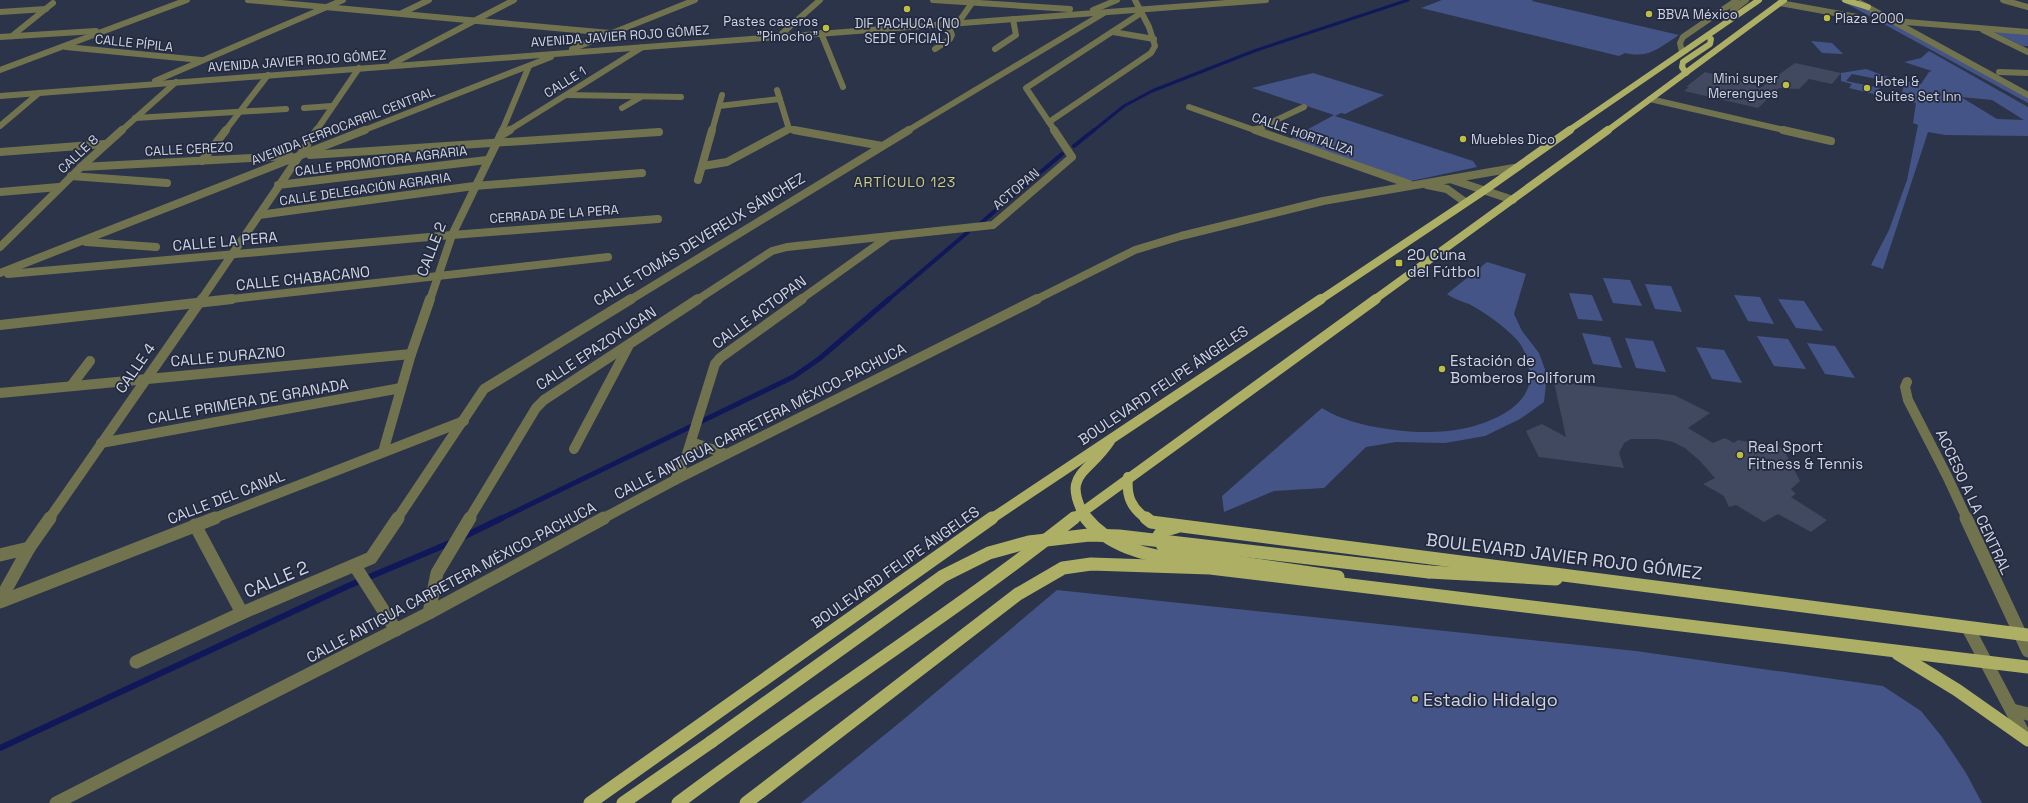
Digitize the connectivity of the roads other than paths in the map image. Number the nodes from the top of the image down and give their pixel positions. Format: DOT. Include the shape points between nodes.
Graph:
graph roads {
  1 [pos="187,0"];
  2 [pos="248,0"];
  3 [pos="343,0"];
  4 [pos="429,0"];
  5 [pos="514,0"];
  6 [pos="695,0"];
  7 [pos="820,0"];
  8 [pos="933,0"];
  9 [pos="1117,0"];
  10 [pos="1136,0"];
  11 [pos="1266,0"];
  12 [pos="1737,0"];
  13 [pos="1746,0"];
  14 [pos="1759,0"];
  15 [pos="1845,0"];
  16 [pos="1855,0"];
  17 [pos="2003,0"];
  18 [pos="273,1"];
  19 [pos="973,1"];
  20 [pos="1780,1"];
  21 [pos="53,3"];
  22 [pos="327,7"];
  23 [pos="1868,7"];
  24 [pos="2028,7"];
  25 [pos="46,9"];
  26 [pos="1091,11"];
  27 [pos="1140,11"];
  28 [pos="0,12"];
  29 [pos="1106,12"];
  30 [pos="401,13"];
  31 [pos="1858,16"];
  32 [pos="1013,19"];
  33 [pos="476,20"];
  34 [pos="1893,21"];
  35 [pos="958,23"];
  36 [pos="947,24"];
  37 [pos="1978,28"];
  38 [pos="106,30"];
  39 [pos="1113,32"];
  40 [pos="2028,32"];
  41 [pos="612,33"];
  42 [pos="821,33"];
  43 [pos="12,36"];
  44 [pos="1708,36"];
  45 [pos="0,37"];
  46 [pos="778,37"];
  47 [pos="1154,39"];
  48 [pos="64,46"];
  49 [pos="642,46"];
  50 [pos="2020,48"];
  51 [pos="2028,48"];
  52 [pos="935,49"];
  53 [pos="994,49"];
  54 [pos="562,52"];
  55 [pos="1682,52"];
  56 [pos="2028,52"];
  57 [pos="203,61"];
  58 [pos="0,62"];
  59 [pos="18,63"];
  60 [pos="388,66"];
  61 [pos="529,66"];
  62 [pos="359,68"];
  63 [pos="0,70"];
  64 [pos="1999,72"];
  65 [pos="1686,73"];
  66 [pos="2028,74"];
  67 [pos="268,75"];
  68 [pos="176,82"];
  69 [pos="148,84"];
  70 [pos="844,86"];
  71 [pos="777,90"];
  72 [pos="39,93"];
  73 [pos="567,95"];
  74 [pos="722,95"];
  75 [pos="2028,95"];
  76 [pos="0,96"];
  77 [pos="641,97"];
  78 [pos="681,97"];
  79 [pos="1650,99"];
  80 [pos="780,100"];
  81 [pos="332,106"];
  82 [pos="719,106"];
  83 [pos="1189,107"];
  84 [pos="1304,107"];
  85 [pos="304,108"];
  86 [pos="622,108"];
  87 [pos="286,109"];
  88 [pos="240,112"];
  89 [pos="135,118"];
  90 [pos="1049,122"];
  91 [pos="0,126"];
  92 [pos="789,130"];
  93 [pos="1255,130"];
  94 [pos="659,132"];
  95 [pos="498,140"];
  96 [pos="1831,141"];
  97 [pos="106,144"];
  98 [pos="882,146"];
  99 [pos="0,152"];
  100 [pos="299,156"];
  101 [pos="487,160"];
  102 [pos="202,161"];
  103 [pos="703,166"];
  104 [pos="81,167"];
  105 [pos="1514,168"];
  106 [pos="642,173"];
  107 [pos="71,176"];
  108 [pos="1448,178"];
  109 [pos="698,180"];
  110 [pos="167,183"];
  111 [pos="1410,184"];
  112 [pos="278,185"];
  113 [pos="474,186"];
  114 [pos="59,188"];
  115 [pos="1485,190"];
  116 [pos="0,192"];
  117 [pos="1513,200"];
  118 [pos="1465,202"];
  119 [pos="259,215"];
  120 [pos="658,219"];
  121 [pos="452,235"];
  122 [pos="888,237"];
  123 [pos="82,242"];
  124 [pos="0,247"];
  125 [pos="156,247"];
  126 [pos="232,254"];
  127 [pos="608,256"];
  128 [pos="0,274"];
  129 [pos="436,277"];
  130 [pos="199,303"];
  131 [pos="0,325"];
  132 [pos="629,345"];
  133 [pos="411,354"];
  134 [pos="90,361"];
  135 [pos="145,379"];
  136 [pos="1907,382"];
  137 [pos="71,386"];
  138 [pos="401,388"];
  139 [pos="0,393"];
  140 [pos="464,420"];
  141 [pos="1113,437"];
  142 [pos="691,438"];
  143 [pos="101,443"];
  144 [pos="574,449"];
  145 [pos="383,452"];
  146 [pos="726,454"];
  147 [pos="1128,476"];
  148 [pos="675,480"];
  149 [pos="1081,512"];
  150 [pos="195,526"];
  151 [pos="1180,527"];
  152 [pos="29,548"];
  153 [pos="0,556"];
  154 [pos="371,558"];
  155 [pos="1210,568"];
  156 [pos="357,570"];
  157 [pos="1648,585"];
  158 [pos="1400,591"];
  159 [pos="0,601"];
  160 [pos="242,613"];
  161 [pos="429,613"];
  162 [pos="1968,628"];
  163 [pos="396,630"];
  164 [pos="2023,635"];
  165 [pos="1893,651"];
  166 [pos="2028,651"];
  167 [pos="136,662"];
  168 [pos="1986,662"];
  169 [pos="2028,667"];
  170 [pos="2012,710"];
  171 [pos="2028,714"];
  172 [pos="2028,741"];
  173 [pos="56,803"];
  174 [pos="590,803"];
  175 [pos="623,803"];
  176 [pos="678,803"];
  177 [pos="746,803"];
  1 -- 38 [label="street"];
  2 -- 18 [label="street"];
  3 -- 22 [label="street"];
  4 -- 30 [label="street"];
  5 -- 33 [label="street"];
  6 -- 41 [label="street, AVENIDA FERROCARRIL CENTRAL"];
  7 -- 46 [label="street"];
  8 -- 19 [label="street"];
  9 -- 26 [label="street"];
  10 -- 27 [label="street"];
  11 -- 27 [label="street, AVENIDA JAVIER ROJO GÓMEZ"];
  12 -- 55 [label="street" via="1683,37 1680,44"];
  13 -- 44 [label="street" via="1706,29"];
  14 -- 44 [label="main road, BOULEVARD FELIPE ÁNGELES"];
  15 -- 23 [label="main road"];
  16 -- 23 [label="street"];
  17 -- 24 [label="street"];
  18 -- 22 [label="street"];
  19 -- 26 [label="street"];
  19 -- 35 [label="street"];
  20 -- 31 [label="street"];
  20 -- 65 [label="main road"];
  21 -- 25 [label="street"];
  22 -- 30 [label="street"];
  22 -- 57 [label="street"];
  23 -- 34 [label="street"];
  25 -- 28 [label="street"];
  25 -- 43 [label="street"];
  26 -- 29 [label="street"];
  27 -- 29 [label="street, AVENIDA JAVIER ROJO GÓMEZ"];
  27 -- 39 [label="street"];
  27 -- 47 [label="street" via="1146,18"];
  29 -- 32 [label="street, AVENIDA JAVIER ROJO GÓMEZ"];
  29 -- 98 [label="street, CALLE TOMÁS DEVEREUX SÁNCHEZ"];
  30 -- 33 [label="street"];
  32 -- 35 [label="street, AVENIDA JAVIER ROJO GÓMEZ"];
  32 -- 53 [label="street" via="1016,35"];
  33 -- 41 [label="street"];
  33 -- 60 [label="street"];
  34 -- 37 [label="street"];
  34 -- 75 [label="street"];
  35 -- 36 [label="street, AVENIDA JAVIER ROJO GÓMEZ"];
  36 -- 42 [label="street, AVENIDA JAVIER ROJO GÓMEZ"];
  36 -- 52 [label="street" via="952,35"];
  37 -- 40 [label="street"];
  37 -- 50 [label="street"];
  38 -- 43 [label="street"];
  38 -- 48 [label="street"];
  39 -- 47 [label="street"];
  39 -- 90 [label="street, ACTOPAN" via="1026,88"];
  41 -- 54 [label="street, AVENIDA FERROCARRIL CENTRAL"];
  42 -- 46 [label="street, AVENIDA JAVIER ROJO GÓMEZ"];
  42 -- 70 [label="street"];
  43 -- 45 [label="street"];
  44 -- 55 [label="main road, BOULEVARD FELIPE ÁNGELES"];
  44 -- 65 [label="main road" via="1711,39 1710,44 1684,62 1682,67"];
  46 -- 49 [label="street, AVENIDA JAVIER ROJO GÓMEZ"];
  47 -- 90 [label="street" via="1155,46 1151,53"];
  48 -- 57 [label="street, CALLE PÍPILA"];
  48 -- 59 [label="street"];
  49 -- 54 [label="street, AVENIDA JAVIER ROJO GÓMEZ"];
  49 -- 73 [label="street, CALLE 1"];
  50 -- 51 [label="street"];
  50 -- 56 [label="street"];
  54 -- 60 [label="street, AVENIDA JAVIER ROJO GÓMEZ"];
  54 -- 61 [label="street, AVENIDA FERROCARRIL CENTRAL"];
  55 -- 105 [label="main road, BOULEVARD FELIPE ÁNGELES"];
  57 -- 69 [label="street"];
  58 -- 59 [label="street"];
  59 -- 63 [label="street"];
  60 -- 62 [label="street, AVENIDA JAVIER ROJO GÓMEZ"];
  61 -- 95 [label="street, CALLE 2"];
  61 -- 100 [label="street, AVENIDA FERROCARRIL CENTRAL"];
  62 -- 67 [label="street, AVENIDA JAVIER ROJO GÓMEZ"];
  62 -- 81 [label="street, CALLE 4"];
  64 -- 66 [label="street"];
  65 -- 79 [label="main road"];
  67 -- 68 [label="street, AVENIDA JAVIER ROJO GÓMEZ"];
  67 -- 88 [label="street"];
  68 -- 69 [label="street, AVENIDA JAVIER ROJO GÓMEZ"];
  68 -- 89 [label="street, CALLE 8"];
  69 -- 72 [label="street, AVENIDA JAVIER ROJO GÓMEZ"];
  71 -- 80 [label="street"];
  72 -- 76 [label="street, AVENIDA JAVIER ROJO GÓMEZ"];
  72 -- 91 [label="street"];
  73 -- 77 [label="street"];
  73 -- 95 [label="street, CALLE 1"];
  74 -- 82 [label="street"];
  77 -- 78 [label="street"];
  77 -- 86 [label="street"];
  79 -- 96 [label="street"];
  79 -- 117 [label="main road"];
  80 -- 82 [label="street"];
  80 -- 92 [label="street"];
  81 -- 85 [label="street"];
  81 -- 100 [label="street, CALLE 4"];
  82 -- 103 [label="street"];
  83 -- 93 [label="street, CALLE HORTALIZA"];
  84 -- 93 [label="street"];
  87 -- 88 [label="street"];
  88 -- 89 [label="street"];
  88 -- 102 [label="street"];
  89 -- 97 [label="street, CALLE 8"];
  90 -- 122 [label="street, ACTOPAN" via="1072,157 993,225"];
  92 -- 98 [label="street"];
  92 -- 103 [label="street" via="727,162"];
  93 -- 111 [label="street, CALLE HORTALIZA"];
  94 -- 95 [label="street, CALLE CEREZO"];
  95 -- 100 [label="street, CALLE CEREZO"];
  95 -- 101 [label="street, CALLE 2"];
  97 -- 99 [label="street"];
  97 -- 104 [label="street, CALLE 8"];
  98 -- 140 [label="street, CALLE TOMÁS DEVEREUX SÁNCHEZ" via="484,389"];
  100 -- 102 [label="street, CALLE CEREZO"];
  100 -- 112 [label="street, CALLE 4"];
  100 -- 123 [label="street, AVENIDA FERROCARRIL CENTRAL"];
  101 -- 112 [label="street, CALLE PROMOTORA AGRARIA"];
  101 -- 113 [label="street, CALLE 2"];
  102 -- 104 [label="street, CALLE CEREZO"];
  103 -- 109 [label="street"];
  104 -- 107 [label="street, CALLE 8"];
  105 -- 108 [label="street, CALLE ANTIGUA CARRETERA MÉXICO-PACHUCA"];
  105 -- 115 [label="main road, BOULEVARD FELIPE ÁNGELES"];
  106 -- 113 [label="street, CALLE DELEGACIÓN AGRARIA"];
  107 -- 110 [label="street"];
  107 -- 114 [label="street, CALLE 8"];
  108 -- 111 [label="street, CALLE ANTIGUA CARRETERA MÉXICO-PACHUCA"];
  108 -- 115 [label="street"];
  111 -- 118 [label="street" via="1435,185 1447,189"];
  111 -- 146 [label="street, CALLE ANTIGUA CARRETERA MÉXICO-PACHUCA" via="1254,217 1177,236 1135,250"];
  112 -- 119 [label="street, CALLE 4"];
  113 -- 119 [label="street, CALLE DELEGACIÓN AGRARIA"];
  113 -- 121 [label="street, CALLE 2"];
  114 -- 116 [label="street"];
  114 -- 124 [label="street, CALLE 8"];
  115 -- 117 [label="street"];
  115 -- 118 [label="main road, BOULEVARD FELIPE ÁNGELES"];
  117 -- 147 [label="main road"];
  118 -- 141 [label="main road, BOULEVARD FELIPE ÁNGELES"];
  119 -- 126 [label="street, CALLE 4"];
  120 -- 121 [label="street, CERRADA DE LA PERA"];
  121 -- 126 [label="street, CALLE LA PERA"];
  121 -- 129 [label="street, CALLE 2"];
  122 -- 132 [label="street, CALLE EPAZOYUCAN" via="779,248"];
  122 -- 142 [label="street, CALLE ACTOPAN" via="720,358 715,364"];
  123 -- 125 [label="street"];
  123 -- 128 [label="street, AVENIDA FERROCARRIL CENTRAL"];
  126 -- 128 [label="street, CALLE LA PERA"];
  126 -- 130 [label="street, CALLE 4"];
  127 -- 129 [label="street, CALLE CHABACANO"];
  129 -- 130 [label="street, CALLE CHABACANO"];
  129 -- 133 [label="street, CALLE 2"];
  130 -- 131 [label="street, CALLE CHABACANO"];
  130 -- 135 [label="street, CALLE 4"];
  132 -- 144 [label="street"];
  132 -- 161 [label="street, CALLE EPAZOYUCAN" via="544,400 536,408 437,573"];
  133 -- 135 [label="street, CALLE DURAZNO"];
  133 -- 138 [label="street, CALLE 2"];
  134 -- 137 [label="street"];
  135 -- 137 [label="street, CALLE DURAZNO"];
  135 -- 143 [label="street, CALLE 4"];
  136 -- 164 [label="street, ACCESO A LA CENTRAL" via="1905,387 1908,400"];
  137 -- 139 [label="street, CALLE DURAZNO"];
  138 -- 143 [label="street, CALLE PRIMERA DE GRANADA"];
  138 -- 145 [label="street, CALLE 2"];
  140 -- 145 [label="street, CALLE DEL CANAL"];
  140 -- 154 [label="street, CALLE TOMÁS DEVEREUX SÁNCHEZ"];
  141 -- 149 [label="main road" via="1098,458 1077,479 1074,487"];
  141 -- 174 [label="main road, BOULEVARD FELIPE ÁNGELES" via="976,529"];
  142 -- 146 [label="street"];
  142 -- 148 [label="street, CALLE ACTOPAN"];
  143 -- 152 [label="street, CALLE 4"];
  145 -- 150 [label="street, CALLE DEL CANAL"];
  146 -- 148 [label="street, CALLE ANTIGUA CARRETERA MÉXICO-PACHUCA"];
  147 -- 149 [label="main road"];
  147 -- 151 [label="main road, BOULEVARD JAVIER ROJO GÓMEZ" via="1127,495 1131,506 1139,514 1151,522"];
  148 -- 161 [label="street, CALLE ANTIGUA CARRETERA MÉXICO-PACHUCA"];
  149 -- 155 [label="main road" via="1103,536 1131,550"];
  149 -- 176 [label="main road" via="1012,567 742,755"];
  150 -- 159 [label="street, CALLE DEL CANAL"];
  150 -- 160 [label="street, CALLE 2"];
  151 -- 157 [label="main road, BOULEVARD JAVIER ROJO GÓMEZ"];
  151 -- 158 [label="main road" via="1162,531 1158,537 1162,546 1171,552 1316,573"];
  152 -- 153 [label="street"];
  152 -- 159 [label="street, CALLE 4"];
  154 -- 156 [label="street, CALLE 2"];
  155 -- 158 [label="main road"];
  155 -- 177 [label="main road" via="1112,563 1063,568 1018,594"];
  156 -- 160 [label="street, CALLE 2"];
  156 -- 163 [label="street"];
  157 -- 162 [label="main road, BOULEVARD JAVIER ROJO GÓMEZ"];
  157 -- 175 [label="main road, bridge" via="1430,572 1119,536 1089,535 1028,542 989,553 943,576"];
  158 -- 165 [label="main road"];
  160 -- 167 [label="street"];
  161 -- 163 [label="street, CALLE ANTIGUA CARRETERA MÉXICO-PACHUCA"];
  162 -- 164 [label="main road, BOULEVARD JAVIER ROJO GÓMEZ"];
  162 -- 168 [label="street"];
  163 -- 173 [label="street, CALLE ANTIGUA CARRETERA MÉXICO-PACHUCA"];
  164 -- 166 [label="street, ACCESO A LA CENTRAL"];
  165 -- 168 [label="main road"];
  165 -- 172 [label="main road" via="1957,690"];
  168 -- 169 [label="main road"];
  168 -- 170 [label="street"];
  170 -- 171 [label="street"];
  170 -- 172 [label="street"];
}
